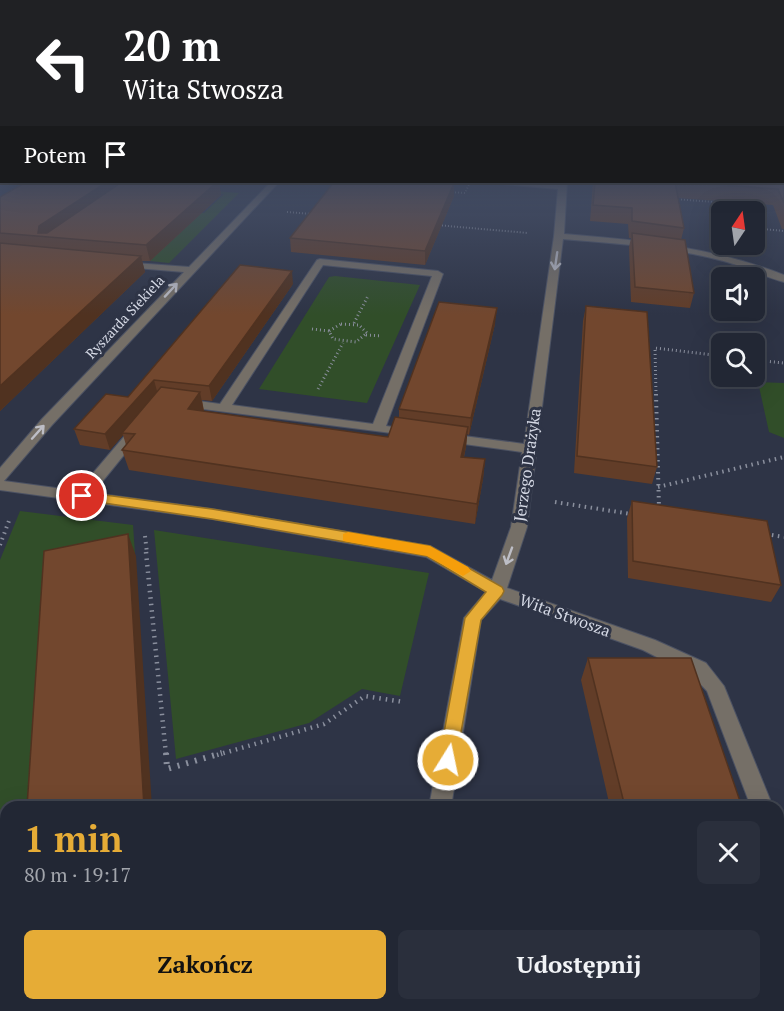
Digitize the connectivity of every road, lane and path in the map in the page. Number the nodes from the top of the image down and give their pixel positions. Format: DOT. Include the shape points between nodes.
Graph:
graph roads {
  1 [pos="237,221"];
  2 [pos="560,221"];
  3 [pos="432,225"];
  4 [pos="765,229"];
  5 [pos="784,231"];
  6 [pos="559,236"];
  7 [pos="111,263"];
  8 [pos="190,270"];
  9 [pos="784,279"];
  10 [pos="343,342"];
  11 [pos="711,355"];
  12 [pos="765,361"];
  13 [pos="784,363"];
  14 [pos="172,402"];
  15 [pos="223,409"];
  16 [pos="147,418"];
  17 [pos="303,419"];
  18 [pos="378,429"];
  19 [pos="530,449"];
  20 [pos="784,457"];
  21 [pos="0,477"];
  22 [pos="0,485"];
  23 [pos="658,487"];
  24 [pos="82,496"];
  25 [pos="548,501"];
  26 [pos="637,514"];
  27 [pos="659,518"];
  28 [pos="0,523"];
  29 [pos="8,523"];
  30 [pos="144,531"];
  31 [pos="761,533"];
  32 [pos="784,537"];
  33 [pos="497,591"];
  34 [pos="404,702"];
  35 [pos="441,801"];
  36 [pos="760,801"];
  1 -- 8 [label="street, Ryszarda Siekiela"];
  2 -- 6 [label="street, Jerzego Drażyka"];
  3 -- 6 [label="path"];
  4 -- 5 [label="path"];
  6 -- 9 [label="street" via="686,249"];
  6 -- 19 [label="street, Jerzego Drażyka, one-way"];
  7 -- 8 [label="street"];
  21 -- 8 [label="street, Ryszarda Siekiela, one-way"];
  10 -- 10 [label="path" via="362,339 366,330 354,323 332,328 330,337"];
  10 -- 17 [label="path"];
  11 -- 23 [label="path" via="655,348"];
  12 -- 13 [label="path"];
  14 -- 15 [label="street"];
  15 -- 17 [label="street"];
  15 -- 18 [label="street" via="320,262 438,274"];
  16 -- 24 [label="street"];
  17 -- 18 [label="street"];
  18 -- 19 [label="street"];
  19 -- 33 [label="street, Jerzego Drażyka, one-way" via="519,527"];
  20 -- 23 [label="path"];
  22 -- 24 [label="street, Wita Stwosza"];
  23 -- 27 [label="path"];
  24 -- 33 [label="street, Wita Stwosza" via="430,552"];
  25 -- 26 [label="path"];
  28 -- 29 [label="path"];
  30 -- 34 [label="path" via="167,769 324,724 365,696"];
  31 -- 32 [label="path"];
  33 -- 35 [label="street, Jerzego Drażyka" via="473,618"];
  33 -- 36 [label="street, Wita Stwosza" via="649,645 699,669 715,686"];
}
